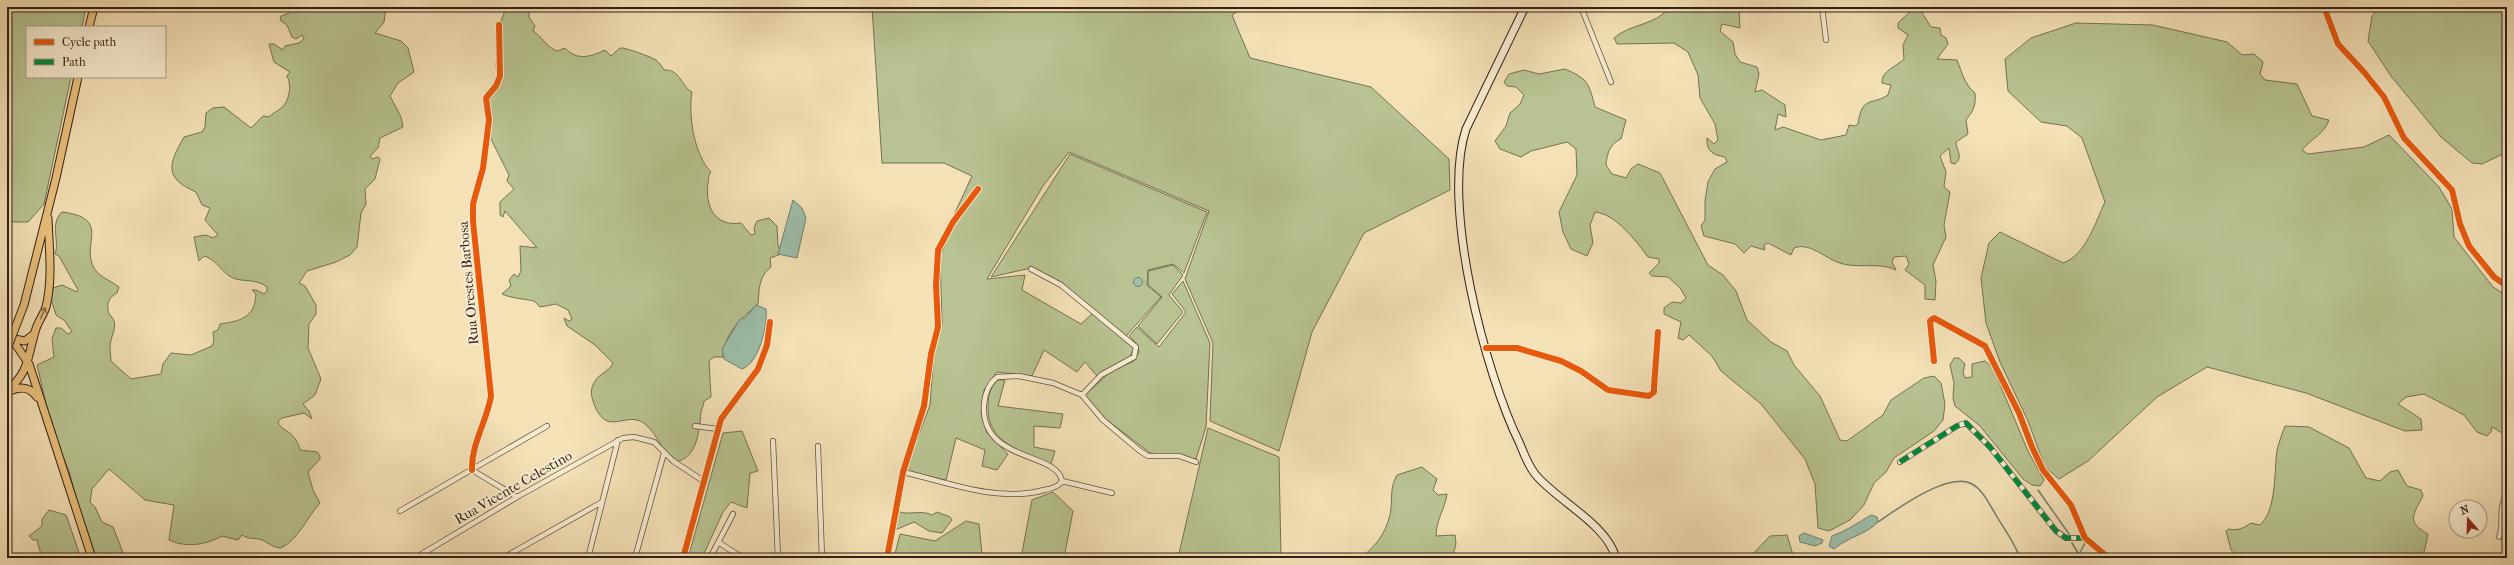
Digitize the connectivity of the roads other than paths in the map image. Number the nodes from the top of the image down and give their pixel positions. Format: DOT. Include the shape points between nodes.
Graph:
graph roads {
  1 [pos="90,7"];
  2 [pos="94,7"];
  3 [pos="1525,7"];
  4 [pos="1581,7"];
  5 [pos="1822,7"];
  6 [pos="2324,7"];
  7 [pos="499,25"];
  8 [pos="89,26"];
  9 [pos="89,26"];
  10 [pos="1826,40"];
  11 [pos="78,78"];
  12 [pos="1611,82"];
  13 [pos="978,189"];
  14 [pos="48,208"];
  15 [pos="1031,269"];
  16 [pos="2507,286"];
  17 [pos="770,322"];
  18 [pos="35,331"];
  19 [pos="11,332"];
  20 [pos="1658,332"];
  21 [pos="14,339"];
  22 [pos="7,348"];
  23 [pos="1486,348"];
  24 [pos="1934,361"];
  25 [pos="29,364"];
  26 [pos="7,392"];
  27 [pos="1082,395"];
  28 [pos="39,401"];
  29 [pos="547,426"];
  30 [pos="695,426"];
  31 [pos="718,429"];
  32 [pos="618,440"];
  33 [pos="773,441"];
  34 [pos="818,446"];
  35 [pos="664,453"];
  36 [pos="1196,462"];
  37 [pos="1900,462"];
  38 [pos="472,470"];
  39 [pos="903,472"];
  40 [pos="1062,481"];
  41 [pos="705,482"];
  42 [pos="1112,492"];
  43 [pos="2507,495"];
  44 [pos="517,496"];
  45 [pos="602,502"];
  46 [pos="400,511"];
  47 [pos="733,514"];
  48 [pos="2499,537"];
  49 [pos="2086,538"];
  50 [pos="718,542"];
  51 [pos="420,555"];
  52 [pos="92,558"];
  53 [pos="503,558"];
  54 [pos="588,558"];
  55 [pos="635,558"];
  56 [pos="683,558"];
  57 [pos="710,558"];
  58 [pos="743,558"];
  59 [pos="778,558"];
  60 [pos="822,558"];
  61 [pos="887,558"];
  62 [pos="1616,558"];
  63 [pos="2109,558"];
  1 -- 8 [label="main road"];
  2 -- 9 [label="main road"];
  3 -- 23 [label="main road" via="1466,129 1459,160 1466,261"];
  4 -- 12 [label="street"];
  5 -- 10 [label="street"];
  6 -- 16 [label="street" via="2338,44 2384,97 2404,138 2452,190 2460,224 2469,246 2490,272"];
  7 -- 38 [label="street, Rua Orestes Barbosa" via="500,76 486,98 488,129 483,168 473,204 491,396 472,459"];
  11 -- 14 [label="main road"];
  13 -- 39 [label="street" via="953,222 938,250 938,327 931,354 924,406"];
  18 -- 14 [label="main road, one-way" via="49,293"];
  14 -- 19 [label="main road" via="24,305"];
  15 -- 27 [label="street" via="1061,285 1136,347 1134,357 1101,375"];
  17 -- 31 [label="street" via="767,344 758,369 726,410"];
  18 -- 21 [label="main road" via="31,338 25,341"];
  18 -- 25 [label="main road"];
  19 -- 21 [label="main road"];
  19 -- 22 [label="main road, bridge"];
  20 -- 23 [label="street" via="1652,394 1622,394 1597,384 1581,371 1561,361 1517,348"];
  21 -- 25 [label="main road"];
  23 -- 62 [label="main road" via="1502,407 1530,467 1602,534"];
  24 -- 49 [label="street" via="1930,321 1934,318 1985,346 2020,413 2043,470 2071,505"];
  25 -- 26 [label="main road" via="19,380"];
  25 -- 28 [label="main road"];
  26 -- 28 [label="main road" via="24,387 33,391"];
  27 -- 36 [label="street" via="1103,420 1148,456 1179,456"];
  27 -- 40 [label="street" via="1053,383 1003,375 993,380 985,398 986,421 992,436 1007,447 1052,468"];
  28 -- 52 [label="main road"];
  29 -- 38 [label="street"];
  30 -- 31 [label="street"];
  31 -- 41 [label="street"];
  32 -- 35 [label="street" via="634,437 648,439 660,446"];
  32 -- 44 [label="street, Rua Vicente Celestino"];
  32 -- 45 [label="street"];
  33 -- 59 [label="street"];
  34 -- 60 [label="street"];
  35 -- 41 [label="street"];
  35 -- 55 [label="street"];
  37 -- 49 [label="street" via="1966,423 1990,447 2056,531 2066,538"];
  38 -- 44 [label="street"];
  38 -- 46 [label="street"];
  39 -- 40 [label="street" via="982,491 1013,495 1052,488"];
  39 -- 61 [label="street"];
  40 -- 42 [label="street"];
  41 -- 56 [label="street"];
  43 -- 48 [label="street" via="2501,508 2503,522"];
  44 -- 51 [label="street, Rua Vicente Celestino"];
  45 -- 53 [label="street"];
  45 -- 54 [label="street"];
  47 -- 50 [label="street"];
  49 -- 63 [label="street"];
  50 -- 57 [label="street"];
  50 -- 58 [label="street"];
}
